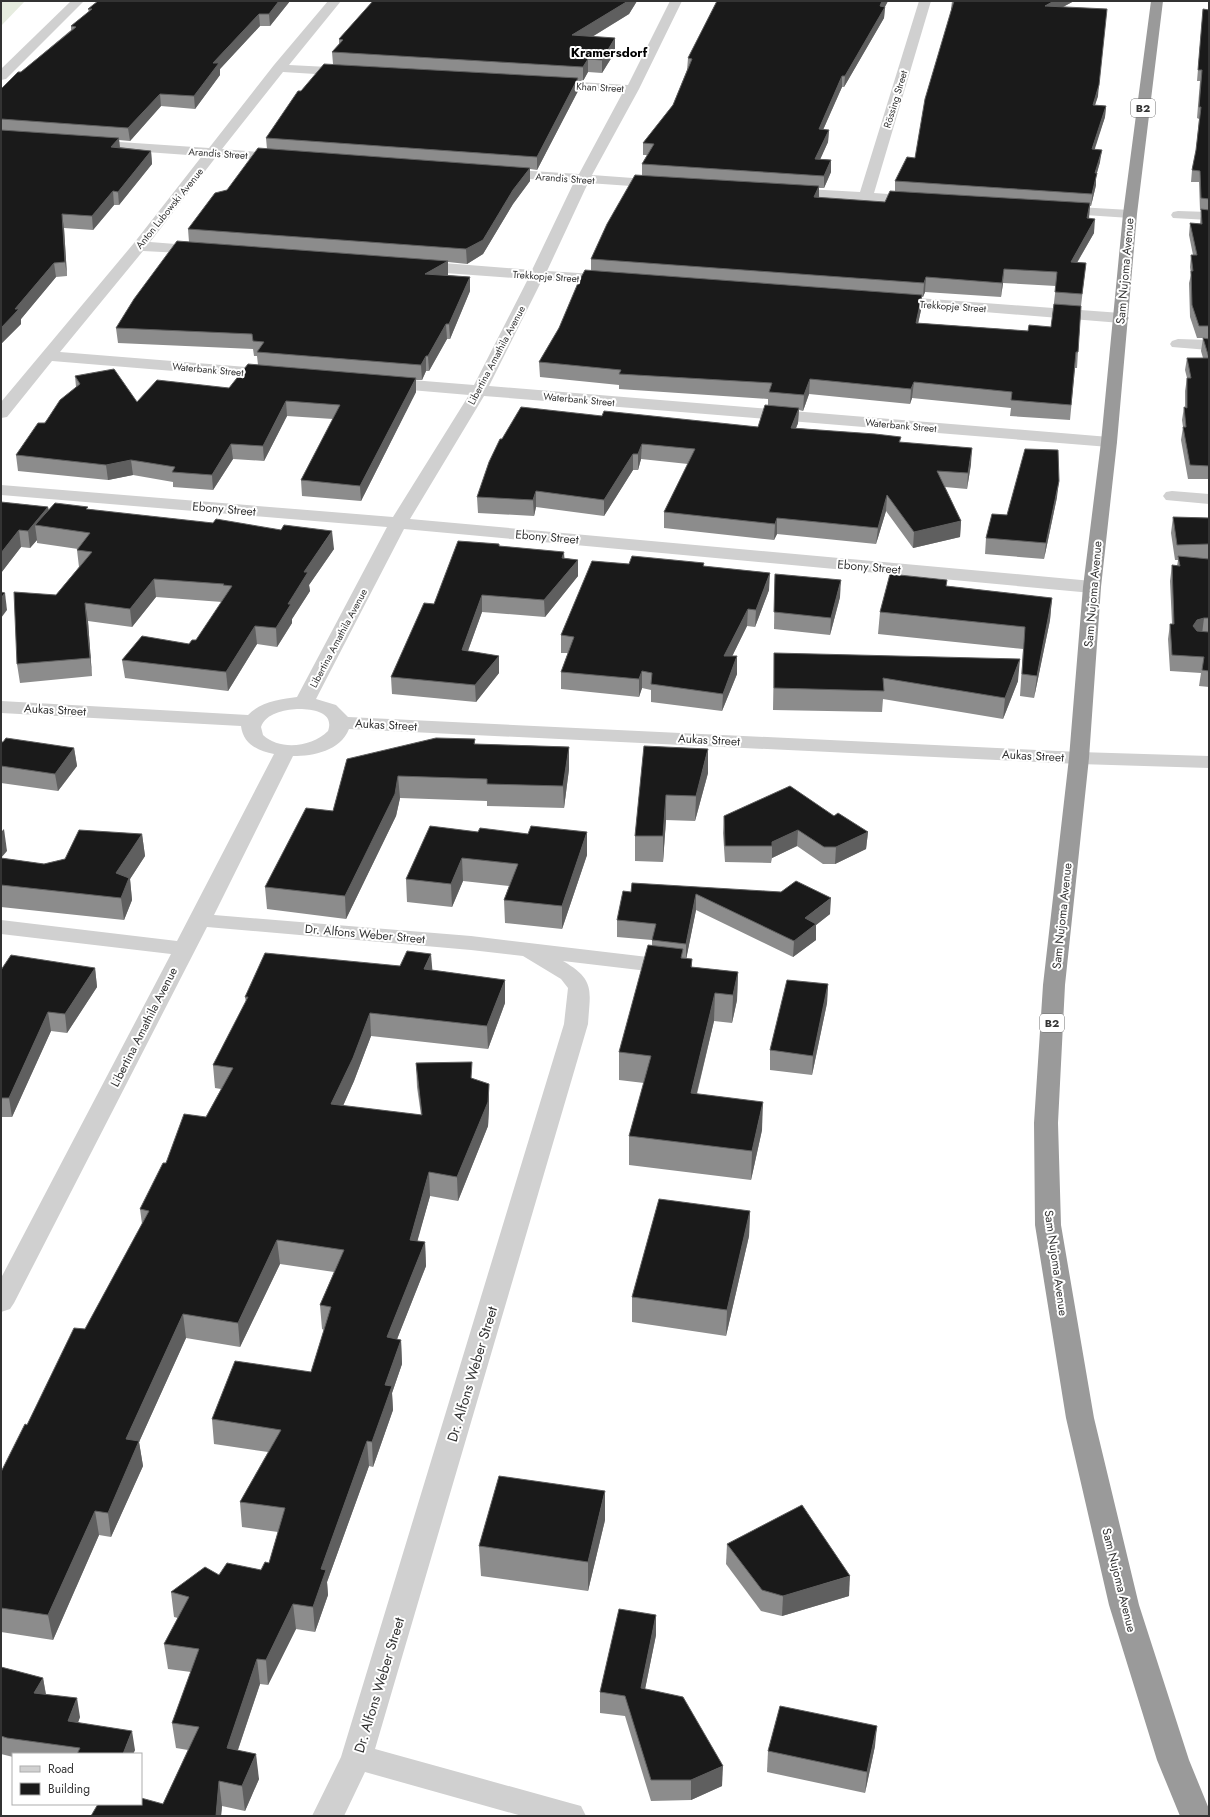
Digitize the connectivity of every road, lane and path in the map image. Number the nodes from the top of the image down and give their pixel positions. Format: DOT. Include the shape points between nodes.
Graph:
graph roads {
  1 [pos="78,1"];
  2 [pos="335,1"];
  3 [pos="676,1"];
  4 [pos="925,1"];
  5 [pos="1157,1"];
  6 [pos="279,68"];
  7 [pos="358,73"];
  8 [pos="1,76"];
  9 [pos="538,83"];
  10 [pos="632,89"];
  11 [pos="80,143"];
  12 [pos="214,153"];
  13 [pos="300,159"];
  14 [pos="489,172"];
  15 [pos="584,179"];
  16 [pos="678,185"];
  17 [pos="772,191"];
  18 [pos="866,197"];
  19 [pos="928,201"];
  20 [pos="1044,209"];
  21 [pos="1130,214"];
  22 [pos="1178,215"];
  23 [pos="1209,216"];
  24 [pos="139,246"];
  25 [pos="219,252"];
  26 [pos="402,265"];
  27 [pos="537,275"];
  28 [pos="624,282"];
  29 [pos="877,300"];
  30 [pos="1121,318"];
  31 [pos="1178,344"];
  32 [pos="1209,345"];
  33 [pos="48,356"];
  34 [pos="283,375"];
  35 [pos="369,382"];
  36 [pos="478,390"];
  37 [pos="1,412"];
  38 [pos="1109,442"];
  39 [pos="1,490"];
  40 [pos="1172,496"];
  41 [pos="1209,498"];
  42 [pos="398,524"];
  43 [pos="1092,587"];
  44 [pos="304,703"];
  45 [pos="1,708"];
  46 [pos="253,721"];
  47 [pos="340,723"];
  48 [pos="286,750"];
  49 [pos="1079,758"];
  50 [pos="1209,762"];
  51 [pos="200,920"];
  52 [pos="1,927"];
  53 [pos="185,949"];
  54 [pos="529,950"];
  55 [pos="692,970"];
  56 [pos="1,1303"];
  57 [pos="357,1757"];
  58 [pos="328,1816"];
  59 [pos="570,1816"];
  60 [pos="1196,1816"];
  1 -- 8 [label="street"];
  2 -- 6 [label="street, Anton Lubowski Avenue"];
  3 -- 10 [label="street, Libertina Amathila Avenue"];
  4 -- 18 [label="street, Rössing Street"];
  5 -- 21 [label="highway, Sam Nujoma Avenue / B2"];
  6 -- 7 [label="street"];
  6 -- 12 [label="street, Anton Lubowski Avenue"];
  9 -- 10 [label="street, Khan Street"];
  10 -- 15 [label="street, Libertina Amathila Avenue"];
  11 -- 12 [label="street, Arandis Street"];
  12 -- 13 [label="street, Arandis Street"];
  12 -- 24 [label="street, Anton Lubowski Avenue"];
  14 -- 15 [label="street, Arandis Street"];
  15 -- 16 [label="street, Arandis Street"];
  15 -- 27 [label="street, Libertina Amathila Avenue"];
  17 -- 18 [label="street"];
  18 -- 19 [label="street"];
  20 -- 21 [label="street"];
  21 -- 30 [label="highway, Sam Nujoma Avenue / B2"];
  22 -- 23 [label="street"];
  24 -- 25 [label="street"];
  24 -- 33 [label="street, Anton Lubowski Avenue"];
  26 -- 27 [label="street, Trekkopje Street"];
  27 -- 28 [label="street, Trekkopje Street"];
  27 -- 36 [label="street, Libertina Amathila Avenue"];
  29 -- 30 [label="street, Trekkopje Street"];
  30 -- 38 [label="highway, Sam Nujoma Avenue / B2"];
  31 -- 32 [label="street"];
  33 -- 34 [label="street, Waterbank Street"];
  33 -- 37 [label="street, Anton Lubowski Avenue"];
  35 -- 36 [label="street, Waterbank Street"];
  36 -- 38 [label="street, Waterbank Street"];
  36 -- 42 [label="street, Libertina Amathila Avenue"];
  38 -- 43 [label="highway, Sam Nujoma Avenue / B2"];
  39 -- 42 [label="street, Ebony Street"];
  40 -- 41 [label="street"];
  42 -- 43 [label="street, Ebony Street"];
  42 -- 44 [label="street, Libertina Amathila Avenue"];
  43 -- 49 [label="highway, Sam Nujoma Avenue / B2"];
  44 -- 46 [label="street" via="283,704 270,708"];
  44 -- 47 [label="street" via="329,709"];
  45 -- 46 [label="street, Aukas Street"];
  46 -- 48 [label="street" via="251,729 260,743"];
  47 -- 48 [label="street" via="336,735 328,742 308,748"];
  47 -- 49 [label="street, Aukas Street"];
  48 -- 51 [label="street, Libertina Amathila Avenue"];
  49 -- 50 [label="street, Aukas Street"];
  49 -- 60 [label="highway, Sam Nujoma Avenue / B2" via="1054,985 1046,1123 1048,1225 1080,1418 1124,1605 1173,1760"];
  51 -- 53 [label="street, Libertina Amathila Avenue"];
  51 -- 54 [label="street, Dr. Alfons Weber Street"];
  52 -- 53 [label="street"];
  53 -- 56 [label="street, Libertina Amathila Avenue"];
  54 -- 55 [label="street, Dr. Alfons Weber Street"];
  54 -- 57 [label="street, Dr. Alfons Weber Street" via="569,974 579,988 576,1024"];
  57 -- 58 [label="street, Dr. Alfons Weber Street"];
  57 -- 59 [label="street"];
}
